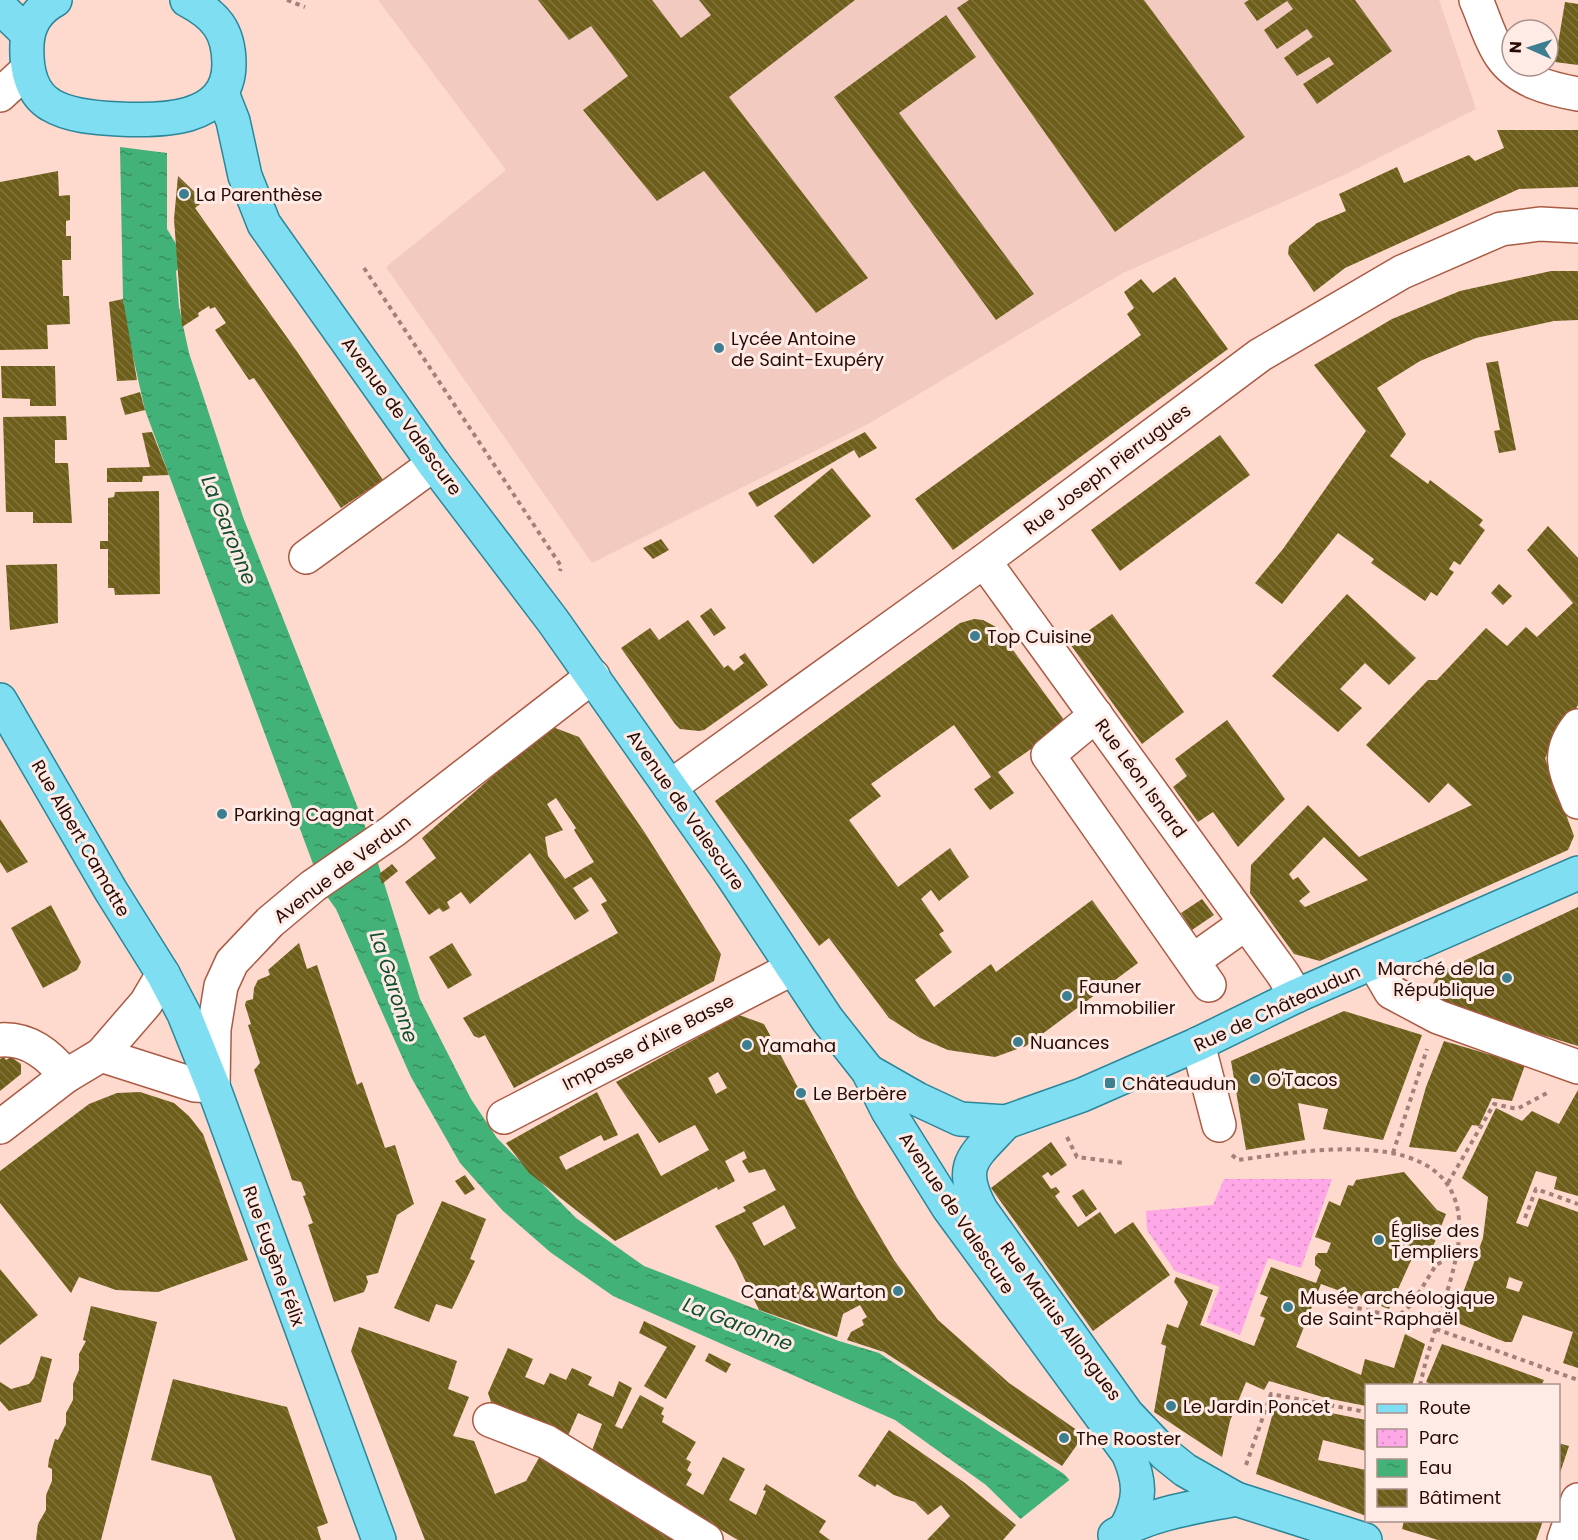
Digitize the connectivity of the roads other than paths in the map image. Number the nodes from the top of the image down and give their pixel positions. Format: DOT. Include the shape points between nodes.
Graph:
graph roads {
  1 [pos="55,0"];
  2 [pos="1476,0"];
  3 [pos="199,3"];
  4 [pos="0,7"];
  5 [pos="28,34"];
  6 [pos="27,70"];
  7 [pos="222,93"];
  8 [pos="1578,94"];
  9 [pos="0,95"];
  10 [pos="1578,226"];
  11 [pos="434,464"];
  12 [pos="306,557"];
  13 [pos="984,561"];
  14 [pos="593,676"];
  15 [pos="0,700"];
  16 [pos="1096,716"];
  17 [pos="1578,726"];
  18 [pos="670,787"];
  19 [pos="1578,802"];
  20 [pos="1578,873"];
  21 [pos="1246,923"];
  22 [pos="1374,963"];
  23 [pos="793,968"];
  24 [pos="164,974"];
  25 [pos="1296,996"];
  26 [pos="0,1040"];
  27 [pos="1198,1044"];
  28 [pos="101,1055"];
  29 [pos="1573,1064"];
  30 [pos="868,1071"];
  31 [pos="66,1076"];
  32 [pos="213,1086"];
  33 [pos="504,1117"];
  34 [pos="1006,1122"];
  35 [pos="1219,1125"];
  36 [pos="0,1127"];
  37 [pos="981,1210"];
  38 [pos="490,1420"];
  39 [pos="1240,1484"];
  40 [pos="1578,1500"];
  41 [pos="1116,1534"];
  42 [pos="379,1540"];
  43 [pos="706,1540"];
  44 [pos="1365,1540"];
  45 [pos="1564,1540"];
  1 -- 5 [label="main road" via="40,10"];
  2 -- 8 [label="street" via="1501,56 1524,77 1549,89"];
  3 -- 7 [label="main road" via="222,27 229,50 229,73"];
  4 -- 5 [label="main road"];
  5 -- 6 [label="main road"];
  6 -- 7 [label="main road" via="50,105 106,118 159,121 180,117 200,110"];
  6 -- 9 [label="street"];
  7 -- 11 [label="main road, Avenue de Valescure" via="233,121 245,176 264,224"];
  10 -- 13 [label="street, Rue Joseph Pierrugues" via="1540,224 1501,230 1402,272 1260,355"];
  11 -- 12 [label="street"];
  11 -- 14 [label="main road, Avenue de Valescure"];
  13 -- 16 [label="street, Rue Léon Isnard"];
  13 -- 18 [label="street, Rue Joseph Pierrugues"];
  14 -- 18 [label="main road, Avenue de Valescure"];
  14 -- 32 [label="street, Avenue de Verdun" via="393,831 313,886 270,922 232,962 221,986 214,1029"];
  15 -- 24 [label="main road, Rue Albert Camatte"];
  16 -- 21 [label="street, Rue Léon Isnard"];
  16 -- 21 [label="street" via="1047,755 1201,973"];
  17 -- 19 [label="street" via="1566,741 1563,765"];
  18 -- 23 [label="main road, Avenue de Valescure"];
  20 -- 22 [label="main road, Rue de Châteaudun"];
  21 -- 25 [label="street, Rue Léon Isnard"];
  22 -- 25 [label="main road, Rue de Châteaudun"];
  22 -- 29 [label="street" via="1391,992 1438,1017"];
  23 -- 30 [label="main road, Avenue de Valescure"];
  23 -- 33 [label="street, Impasse d'Aire Basse"];
  24 -- 28 [label="street" via="146,1003"];
  24 -- 32 [label="main road, Rue Eugène Félix"];
  25 -- 27 [label="main road, Rue de Châteaudun"];
  26 -- 31 [label="street" via="30,1045 49,1055"];
  27 -- 34 [label="main road, Rue de Châteaudun" via="1052,1107"];
  27 -- 35 [label="street"];
  28 -- 31 [label="street"];
  28 -- 32 [label="street" via="195,1085"];
  30 -- 34 [label="main road, Rue de Châteaudun" via="960,1119"];
  30 -- 41 [label="main road, Avenue de Valescure" via="888,1111 948,1207 1128,1453 1136,1470 1139,1498"];
  31 -- 36 [label="street"];
  32 -- 42 [label="main road, Rue Eugène Félix"];
  34 -- 37 [label="main road, Rue de Châteaudun" via="974,1157 968,1177"];
  37 -- 39 [label="main road, Rue Marius Allongues" via="1146,1437 1185,1470"];
  38 -- 43 [label="street" via="547,1442"];
  39 -- 41 [label="main road"];
  39 -- 44 [label="main road, Rue Marius Allongues"];
  40 -- 45 [label="street"];
}
